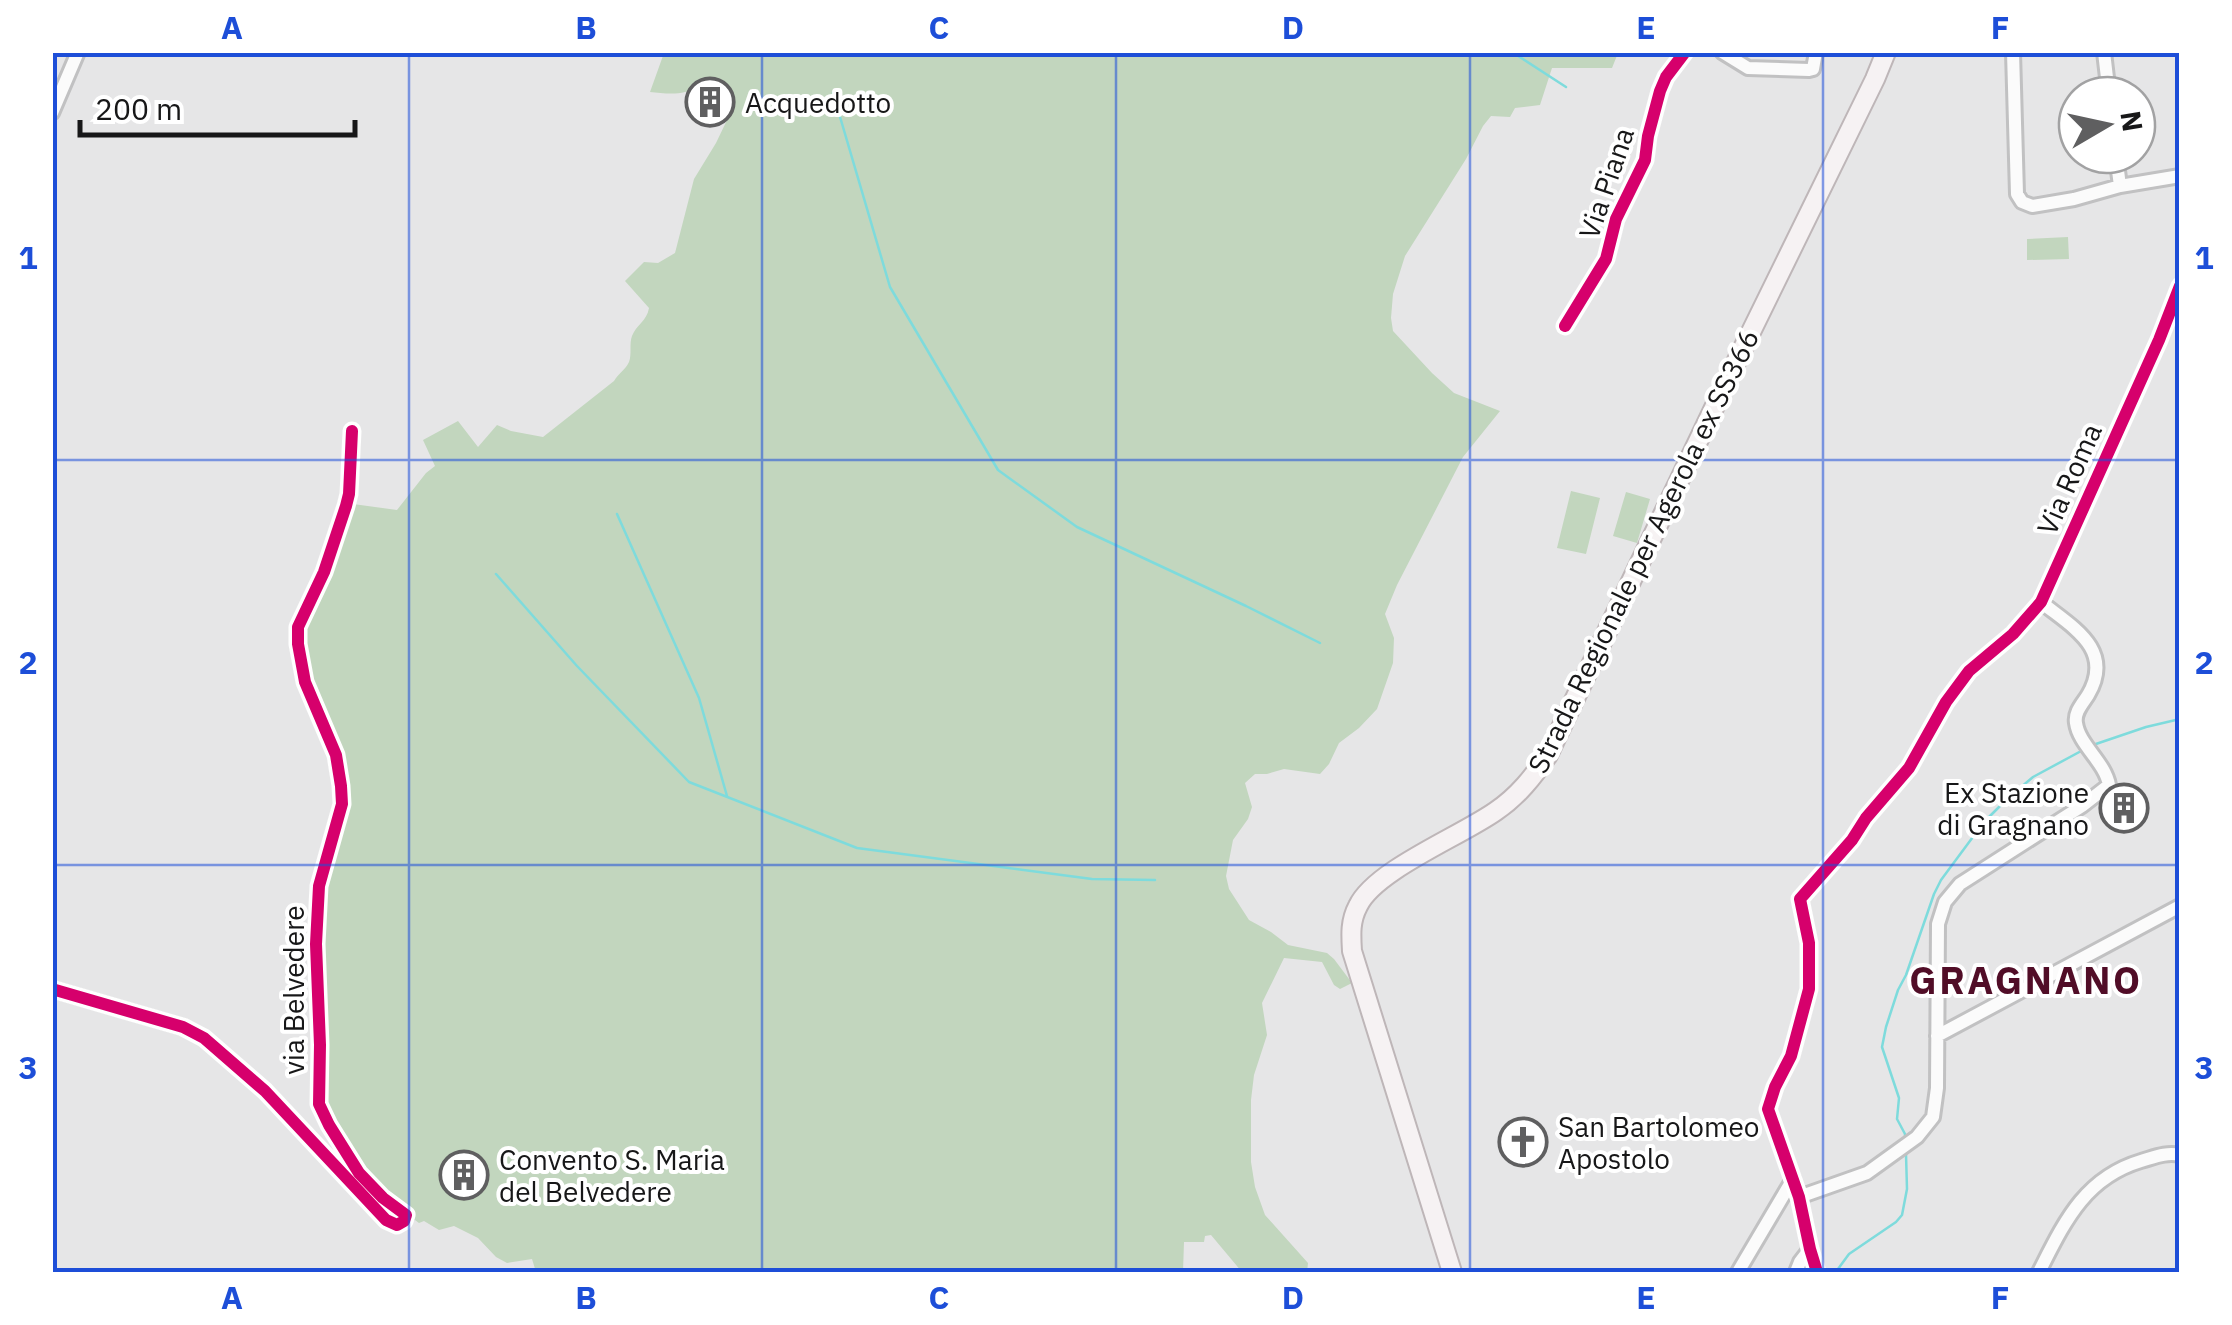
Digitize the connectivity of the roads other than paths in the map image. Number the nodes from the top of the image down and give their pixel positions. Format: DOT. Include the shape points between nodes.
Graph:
graph roads {
  1 [pos="78,52"];
  2 [pos="1685,52"];
  3 [pos="1722,52"];
  4 [pos="1816,52"];
  5 [pos="1886,52"];
  6 [pos="2013,52"];
  7 [pos="52,112"];
  8 [pos="2119,175"];
  9 [pos="2180,176"];
  10 [pos="2120,186"];
  11 [pos="2180,286"];
  12 [pos="1565,326"];
  13 [pos="352,430"];
  14 [pos="2041,602"];
  15 [pos="2180,906"];
  16 [pos="52,989"];
  17 [pos="1937,1036"];
  18 [pos="2180,1155"];
  19 [pos="1793,1180"];
  20 [pos="1799,1197"];
  21 [pos="1810,1250"];
  22 [pos="1818,1271"];
  23 [pos="1452,1272"];
  24 [pos="1738,1272"];
  25 [pos="1796,1272"];
  26 [pos="2039,1272"];
  1 -- 7 [label="street"];
  2 -- 12 [label="street, Via Piana" via="1660,91 1646,160 1616,219 1606,259"];
  3 -- 4 [label="street" via="1748,68 1809,70"];
  5 -- 23 [label="main road, Strada Regionale per Agerola ex SS366" via="1548,755 1520,793 1385,876 1354,915 1352,951"];
  6 -- 10 [label="street" via="2022,202 2032,206"];
  8 -- 10 [label="street"];
  9 -- 10 [label="street"];
  11 -- 14 [label="street, Via Roma"];
  13 -- 16 [label="street, via Belvedere" via="346,506 298,627 305,682 336,755 342,804 318,886 319,1104 359,1173 406,1215 404,1221 386,1220 265,1091 204,1038"];
  14 -- 17 [label="street" via="2096,654 2096,678 2076,726 2108,785 1960,884 1945,902 1938,924"];
  14 -- 19 [label="street, Via Roma" via="1971,668 1909,768 1800,899 1809,990 1768,1109"];
  15 -- 17 [label="street"];
  17 -- 20 [label="street" via="1933,1117 1917,1137 1867,1173"];
  18 -- 26 [label="street" via="2168,1153 2110,1174 2068,1216"];
  19 -- 20 [label="street"];
  19 -- 24 [label="street"];
  20 -- 21 [label="street"];
  21 -- 22 [label="street"];
  21 -- 25 [label="street"];
}
